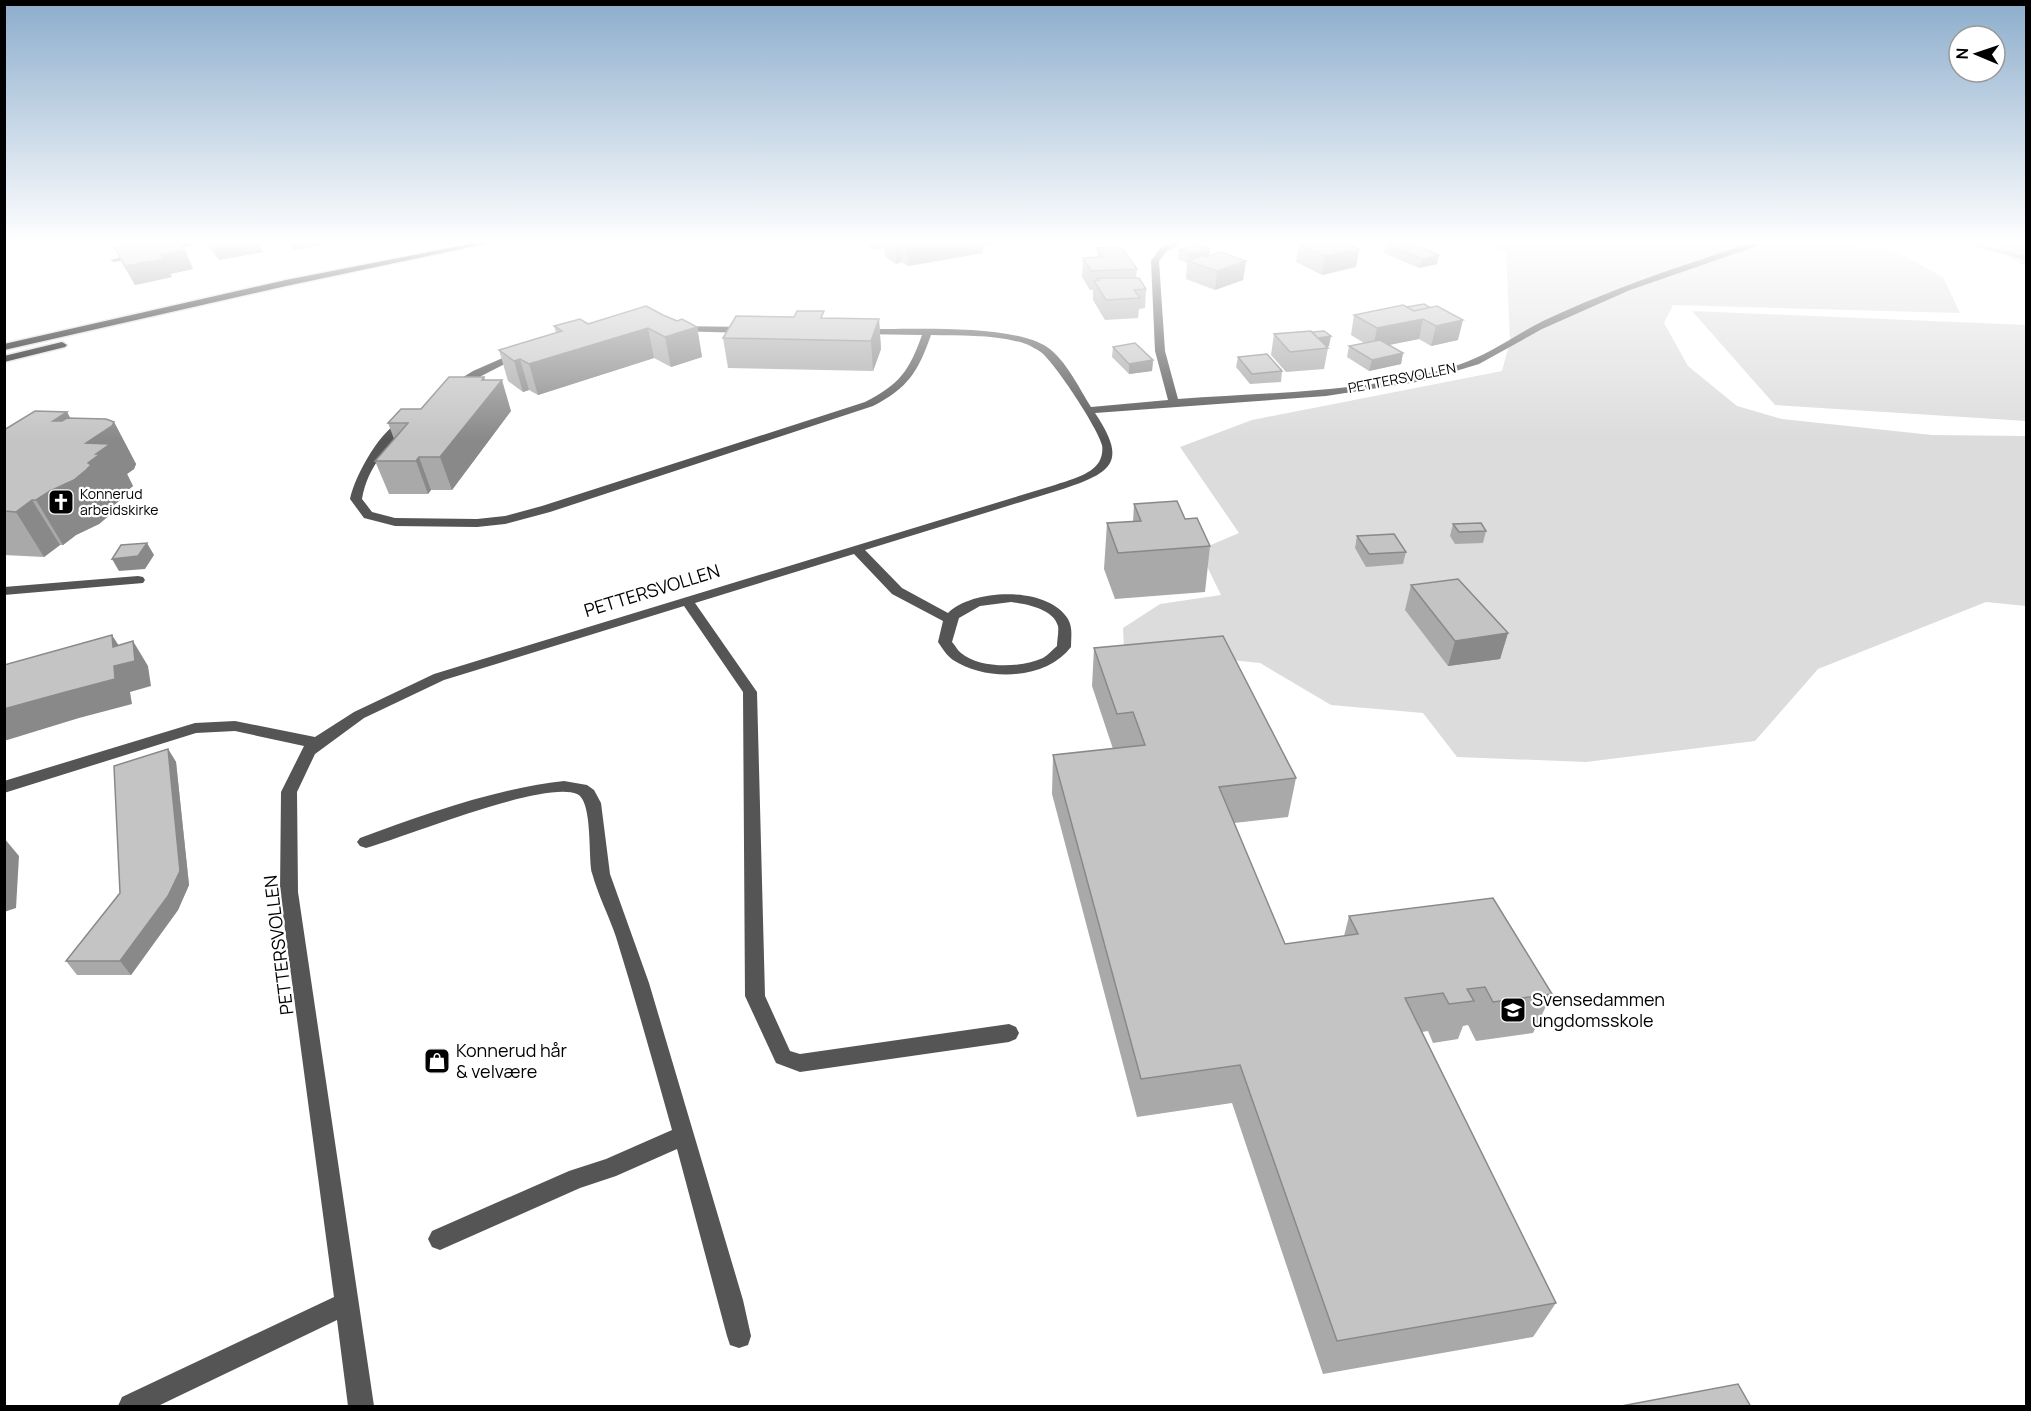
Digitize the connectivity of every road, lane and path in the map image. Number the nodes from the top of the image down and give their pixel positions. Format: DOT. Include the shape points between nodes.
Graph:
graph roads {
  1 [pos="174,309"];
  2 [pos="208,309"];
  3 [pos="1158,309"];
  4 [pos="1580,309"];
  5 [pos="669,329"];
  6 [pos="751,330"];
  7 [pos="845,332"];
  8 [pos="927,334"];
  9 [pos="79,341"];
  10 [pos="68,344"];
  11 [pos="4,348"];
  12 [pos="532,350"];
  13 [pos="4,359"];
  14 [pos="440,394"];
  15 [pos="1174,402"];
  16 [pos="1090,410"];
  17 [pos="418,411"];
  18 [pos="856,548"];
  19 [pos="138,580"];
  20 [pos="4,591"];
  21 [pos="687,601"];
  22 [pos="950,620"];
  23 [pos="317,743"];
  24 [pos="4,787"];
  25 [pos="366,842"];
  26 [pos="1009,1033"];
  27 [pos="683,1136"];
  28 [pos="440,1239"];
  29 [pos="347,1303"];
  30 [pos="739,1336"];
  31 [pos="131,1407"];
  32 [pos="361,1407"];
  1 -- 11 [label="main road"];
  2 -- 9 [label="main road"];
  3 -- 15 [label="street" via="1160,351"];
  4 -- 15 [label="street, PETTERSVOLLEN" via="1456,368 1412,379 1357,388"];
  5 -- 6 [label="street"];
  7 -- 8 [label="street, PETTERSVOLLEN"];
  8 -- 16 [label="street, PETTERSVOLLEN" via="984,333 1029,342 1045,350"];
  8 -- 17 [label="street" via="905,382 869,404 505,520 395,522 368,515 359,506 357,488 367,468 392,434"];
  10 -- 13 [label="main road"];
  12 -- 14 [label="street"];
  15 -- 16 [label="street, PETTERSVOLLEN"];
  16 -- 18 [label="street, PETTERSVOLLEN" via="1109,444 1108,456 1098,472"];
  18 -- 21 [label="street, PETTERSVOLLEN"];
  18 -- 22 [label="street" via="897,591"];
  19 -- 20 [label="street"];
  21 -- 23 [label="street, PETTERSVOLLEN" via="439,677 359,715"];
  21 -- 26 [label="street" via="750,692 755,996 783,1057 800,1063"];
  22 -- 22 [label="street" via="945,631 946,643 954,654 967,663 1000,670 1041,664 1062,648 1066,637 1065,625 1057,615 1029,600 992,599 974,603"];
  23 -- 24 [label="street" via="236,726 195,728"];
  23 -- 29 [label="street, PETTERSVOLLEN" via="308,752 290,792 289,892"];
  25 -- 27 [label="street" via="528,792 564,785 583,790 594,802 600,871 624,936"];
  27 -- 28 [label="street"];
  27 -- 30 [label="street"];
  29 -- 31 [label="street"];
  29 -- 32 [label="street, PETTERSVOLLEN"];
}
